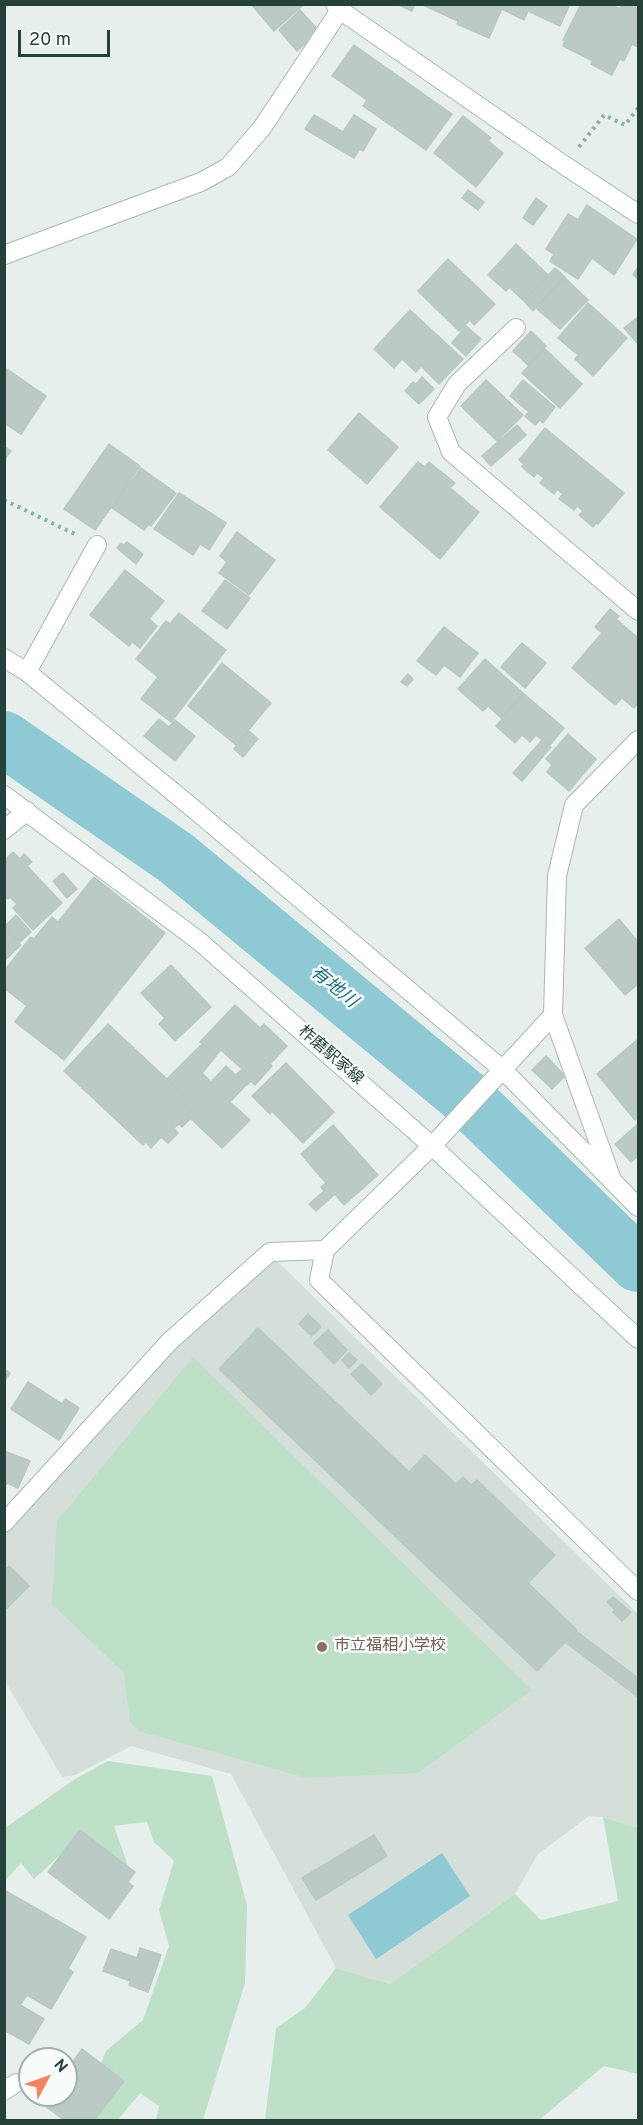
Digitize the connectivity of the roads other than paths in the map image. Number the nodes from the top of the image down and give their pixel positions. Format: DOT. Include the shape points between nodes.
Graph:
graph roads {
  1 [pos="339,6"];
  2 [pos="639,214"];
  3 [pos="4,255"];
  4 [pos="516,328"];
  5 [pos="97,545"];
  6 [pos="639,611"];
  7 [pos="4,658"];
  8 [pos="27,672"];
  9 [pos="639,740"];
  10 [pos="4,795"];
  11 [pos="27,811"];
  12 [pos="4,830"];
  13 [pos="553,1015"];
  14 [pos="503,1070"];
  15 [pos="432,1146"];
  16 [pos="613,1183"];
  17 [pos="639,1207"];
  18 [pos="325,1250"];
  19 [pos="639,1339"];
  20 [pos="4,1523"];
  21 [pos="639,1591"];
  1 -- 2 [label="street"];
  1 -- 3 [label="street" via="262,128 228,167 201,182"];
  4 -- 6 [label="street" via="457,384 437,417 451,452"];
  5 -- 8 [label="street"];
  7 -- 8 [label="street"];
  8 -- 14 [label="street"];
  9 -- 13 [label="street" via="574,805 557,876"];
  10 -- 11 [label="street, 柞磨駅家線"];
  11 -- 12 [label="street"];
  11 -- 15 [label="street, 柞磨駅家線" via="199,941"];
  13 -- 14 [label="street"];
  13 -- 16 [label="street"];
  14 -- 15 [label="street"];
  14 -- 16 [label="street"];
  15 -- 18 [label="street"];
  15 -- 19 [label="street, 柞磨駅家線"];
  16 -- 17 [label="street"];
  18 -- 20 [label="street" via="270,1252 170,1341"];
  18 -- 21 [label="street" via="319,1280"];
}
